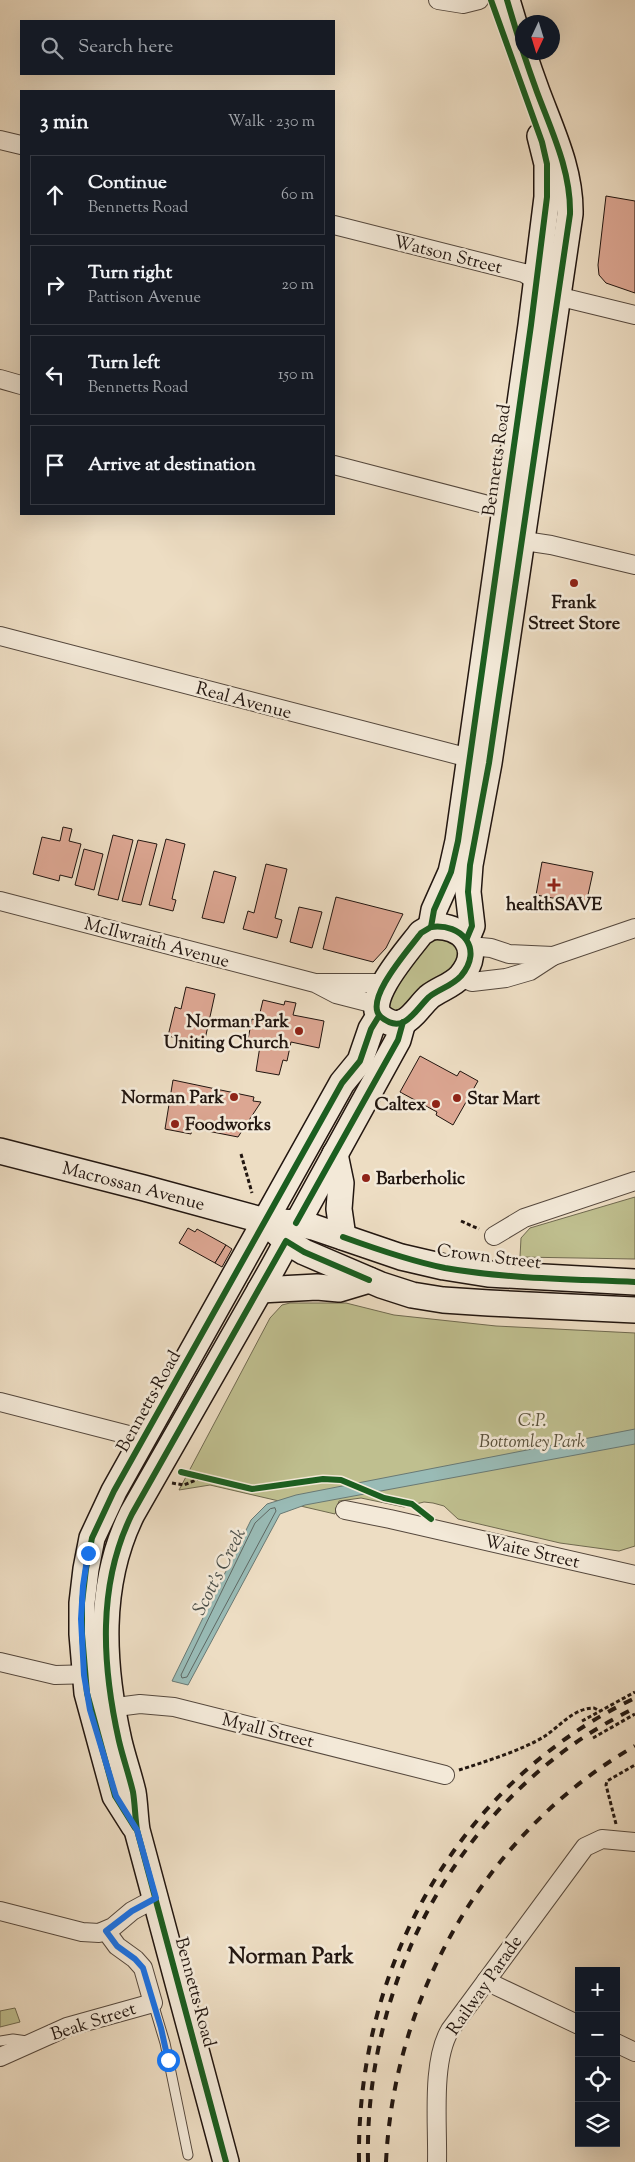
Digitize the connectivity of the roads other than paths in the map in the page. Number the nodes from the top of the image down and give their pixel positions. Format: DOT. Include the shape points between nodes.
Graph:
graph roads {
  1 [pos="438,0"];
  2 [pos="478,0"];
  3 [pos="491,0"];
  4 [pos="507,0"];
  5 [pos="0,140"];
  6 [pos="20,145"];
  7 [pos="335,225"];
  8 [pos="536,279"];
  9 [pos="557,295"];
  10 [pos="635,315"];
  11 [pos="0,379"];
  12 [pos="20,385"];
  13 [pos="335,466"];
  14 [pos="514,512"];
  15 [pos="511,539"];
  16 [pos="635,565"];
  17 [pos="0,636"];
  18 [pos="479,761"];
  19 [pos="0,901"];
  20 [pos="431,927"];
  21 [pos="635,928"];
  22 [pos="468,942"];
  23 [pos="553,956"];
  24 [pos="460,977"];
  25 [pos="385,1006"];
  26 [pos="0,1151"];
  27 [pos="335,1154"];
  28 [pos="635,1181"];
  29 [pos="265,1221"];
  30 [pos="291,1232"];
  31 [pos="494,1236"];
  32 [pos="343,1237"];
  33 [pos="369,1280"];
  34 [pos="635,1282"];
  35 [pos="260,1290"];
  36 [pos="635,1310"];
  37 [pos="0,1402"];
  38 [pos="144,1439"];
  39 [pos="345,1510"];
  40 [pos="635,1575"];
  41 [pos="0,1662"];
  42 [pos="96,1674"];
  43 [pos="101,1708"];
  44 [pos="445,1774"];
  45 [pos="635,1842"];
  46 [pos="156,1898"];
  47 [pos="0,1911"];
  48 [pos="106,1931"];
  49 [pos="486,1980"];
  50 [pos="153,2002"];
  51 [pos="575,2023"];
  52 [pos="0,2041"];
  53 [pos="34,2042"];
  54 [pos="620,2045"];
  55 [pos="635,2052"];
  56 [pos="0,2057"];
  57 [pos="188,2155"];
  58 [pos="226,2162"];
  59 [pos="437,2162"];
  1 -- 2 [label="street" via="462,4"];
  3 -- 8 [label="main road, Bennetts Road" via="545,153 547,197"];
  4 -- 9 [label="main road, Bennetts Road" via="568,182 570,214"];
  5 -- 6 [label="street"];
  7 -- 8 [label="street, Watson Street"];
  8 -- 9 [label="street, Watson Street"];
  8 -- 14 [label="main road, Bennetts Road"];
  9 -- 10 [label="street"];
  9 -- 14 [label="main road, Bennetts Road"];
  11 -- 12 [label="street"];
  13 -- 14 [label="street"];
  14 -- 15 [label="main road, Bennetts Road"];
  15 -- 16 [label="street"];
  15 -- 18 [label="main road, Bennetts Road"];
  17 -- 18 [label="street, Real Avenue"];
  18 -- 20 [label="main road, Bennetts Road" via="455,857 434,910"];
  18 -- 22 [label="main road, Bennetts Road" via="468,879 472,926"];
  19 -- 25 [label="street, McIlwraith Avenue" via="315,984 336,994"];
  20 -- 22 [label="main road" via="450,928"];
  20 -- 25 [label="main road" via="421,933"];
  21 -- 23 [label="street"];
  22 -- 23 [label="street" via="509,954"];
  22 -- 24 [label="main road, Bennetts Road" via="469,960"];
  23 -- 24 [label="street" via="530,971 506,978 472,982"];
  24 -- 25 [label="main road" via="432,995 412,1017"];
  25 -- 27 [label="main road, Bennetts Road" via="398,1040"];
  25 -- 29 [label="main road, Bennetts Road" via="360,1061 342,1083"];
  26 -- 29 [label="main road, Macrossan Avenue"];
  27 -- 30 [label="main road, Bennetts Road"];
  27 -- 32 [label="main road" via="341,1183 339,1210"];
  28 -- 31 [label="street" via="524,1218"];
  29 -- 30 [label="main road, Crown Street"];
  29 -- 38 [label="main road, Bennetts Road"];
  30 -- 32 [label="main road, Crown Street"];
  30 -- 33 [label="main road, Crown Street" via="304,1252"];
  30 -- 35 [label="main road, Bennetts Road"];
  32 -- 34 [label="main road, Crown Street" via="401,1257 488,1274"];
  33 -- 35 [label="main road" via="339,1289"];
  33 -- 36 [label="main road, Crown Street" via="442,1300"];
  35 -- 42 [label="main road, Bennetts Road" via="123,1532 112,1568"];
  37 -- 38 [label="street"];
  38 -- 42 [label="main road, Bennetts Road" via="97,1524 88,1553 82,1603"];
  39 -- 40 [label="street, Waite Street" via="430,1523"];
  41 -- 42 [label="street" via="55,1675"];
  42 -- 43 [label="main road, Bennetts Road"];
  43 -- 44 [label="street, Myall Street" via="152,1704 174,1707"];
  43 -- 46 [label="main road, Bennetts Road" via="116,1796 137,1830"];
  45 -- 49 [label="street, Railway Parade" via="602,1839 580,1853"];
  46 -- 48 [label="street"];
  46 -- 58 [label="main road, Bennetts Road"];
  47 -- 48 [label="street" via="82,1932"];
  48 -- 50 [label="street" via="117,1946 143,1968"];
  49 -- 51 [label="street"];
  49 -- 59 [label="street, Railway Parade" via="450,2030 441,2050"];
  50 -- 53 [label="street, Beak Street" via="67,2027"];
  50 -- 57 [label="lane" via="165,2043"];
  52 -- 53 [label="lane, Beak Street"];
  53 -- 56 [label="street, Beak Street"];
  54 -- 55 [label="street"];
}
